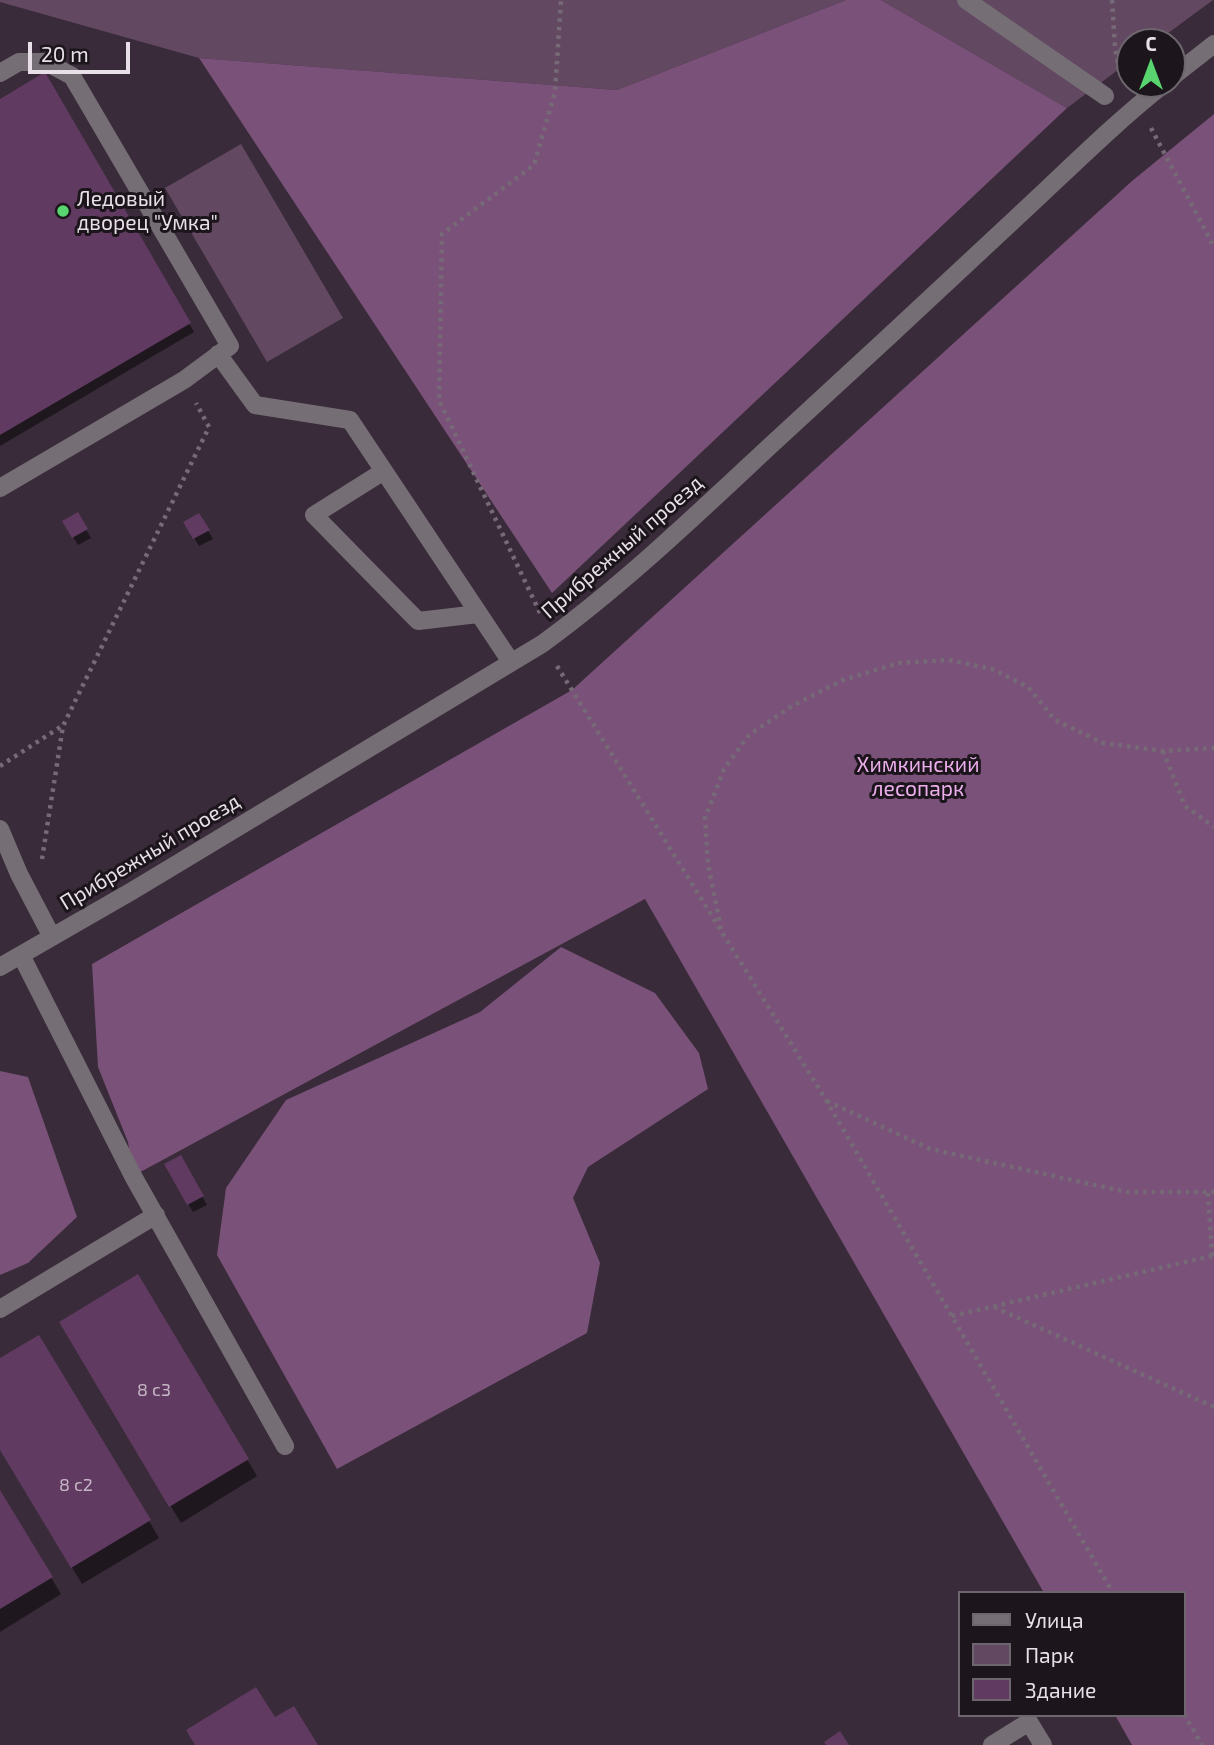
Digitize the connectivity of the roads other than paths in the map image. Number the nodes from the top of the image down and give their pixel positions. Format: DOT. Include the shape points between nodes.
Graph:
graph roads {
  1 [pos="966,0"];
  2 [pos="1214,44"];
  3 [pos="1186,66"];
  4 [pos="0,73"];
  5 [pos="1105,96"];
  6 [pos="1146,98"];
  7 [pos="218,354"];
  8 [pos="384,471"];
  9 [pos="0,488"];
  10 [pos="478,614"];
  11 [pos="511,662"];
  12 [pos="0,829"];
  13 [pos="52,937"];
  14 [pos="20,955"];
  15 [pos="0,967"];
  16 [pos="156,1215"];
  17 [pos="0,1309"];
  18 [pos="285,1446"];
  19 [pos="992,1745"];
  20 [pos="1043,1745"];
  1 -- 5 [label="street"];
  2 -- 3 [label="street"];
  4 -- 7 [label="street" via="19,62 46,62 72,76 230,346"];
  6 -- 11 [label="street, Прибрежный проезд" via="658,549 570,624"];
  7 -- 8 [label="street" via="256,405 350,420"];
  7 -- 9 [label="street" via="184,380"];
  8 -- 10 [label="street"];
  8 -- 10 [label="street" via="314,515 418,621"];
  10 -- 11 [label="street"];
  11 -- 13 [label="street, Прибрежный проезд"];
  12 -- 13 [label="street"];
  13 -- 14 [label="street, Прибрежный проезд"];
  14 -- 15 [label="street, Прибрежный проезд"];
  14 -- 16 [label="street"];
  16 -- 17 [label="street"];
  16 -- 18 [label="street"];
  19 -- 20 [label="street" via="1029,1722"];
}
